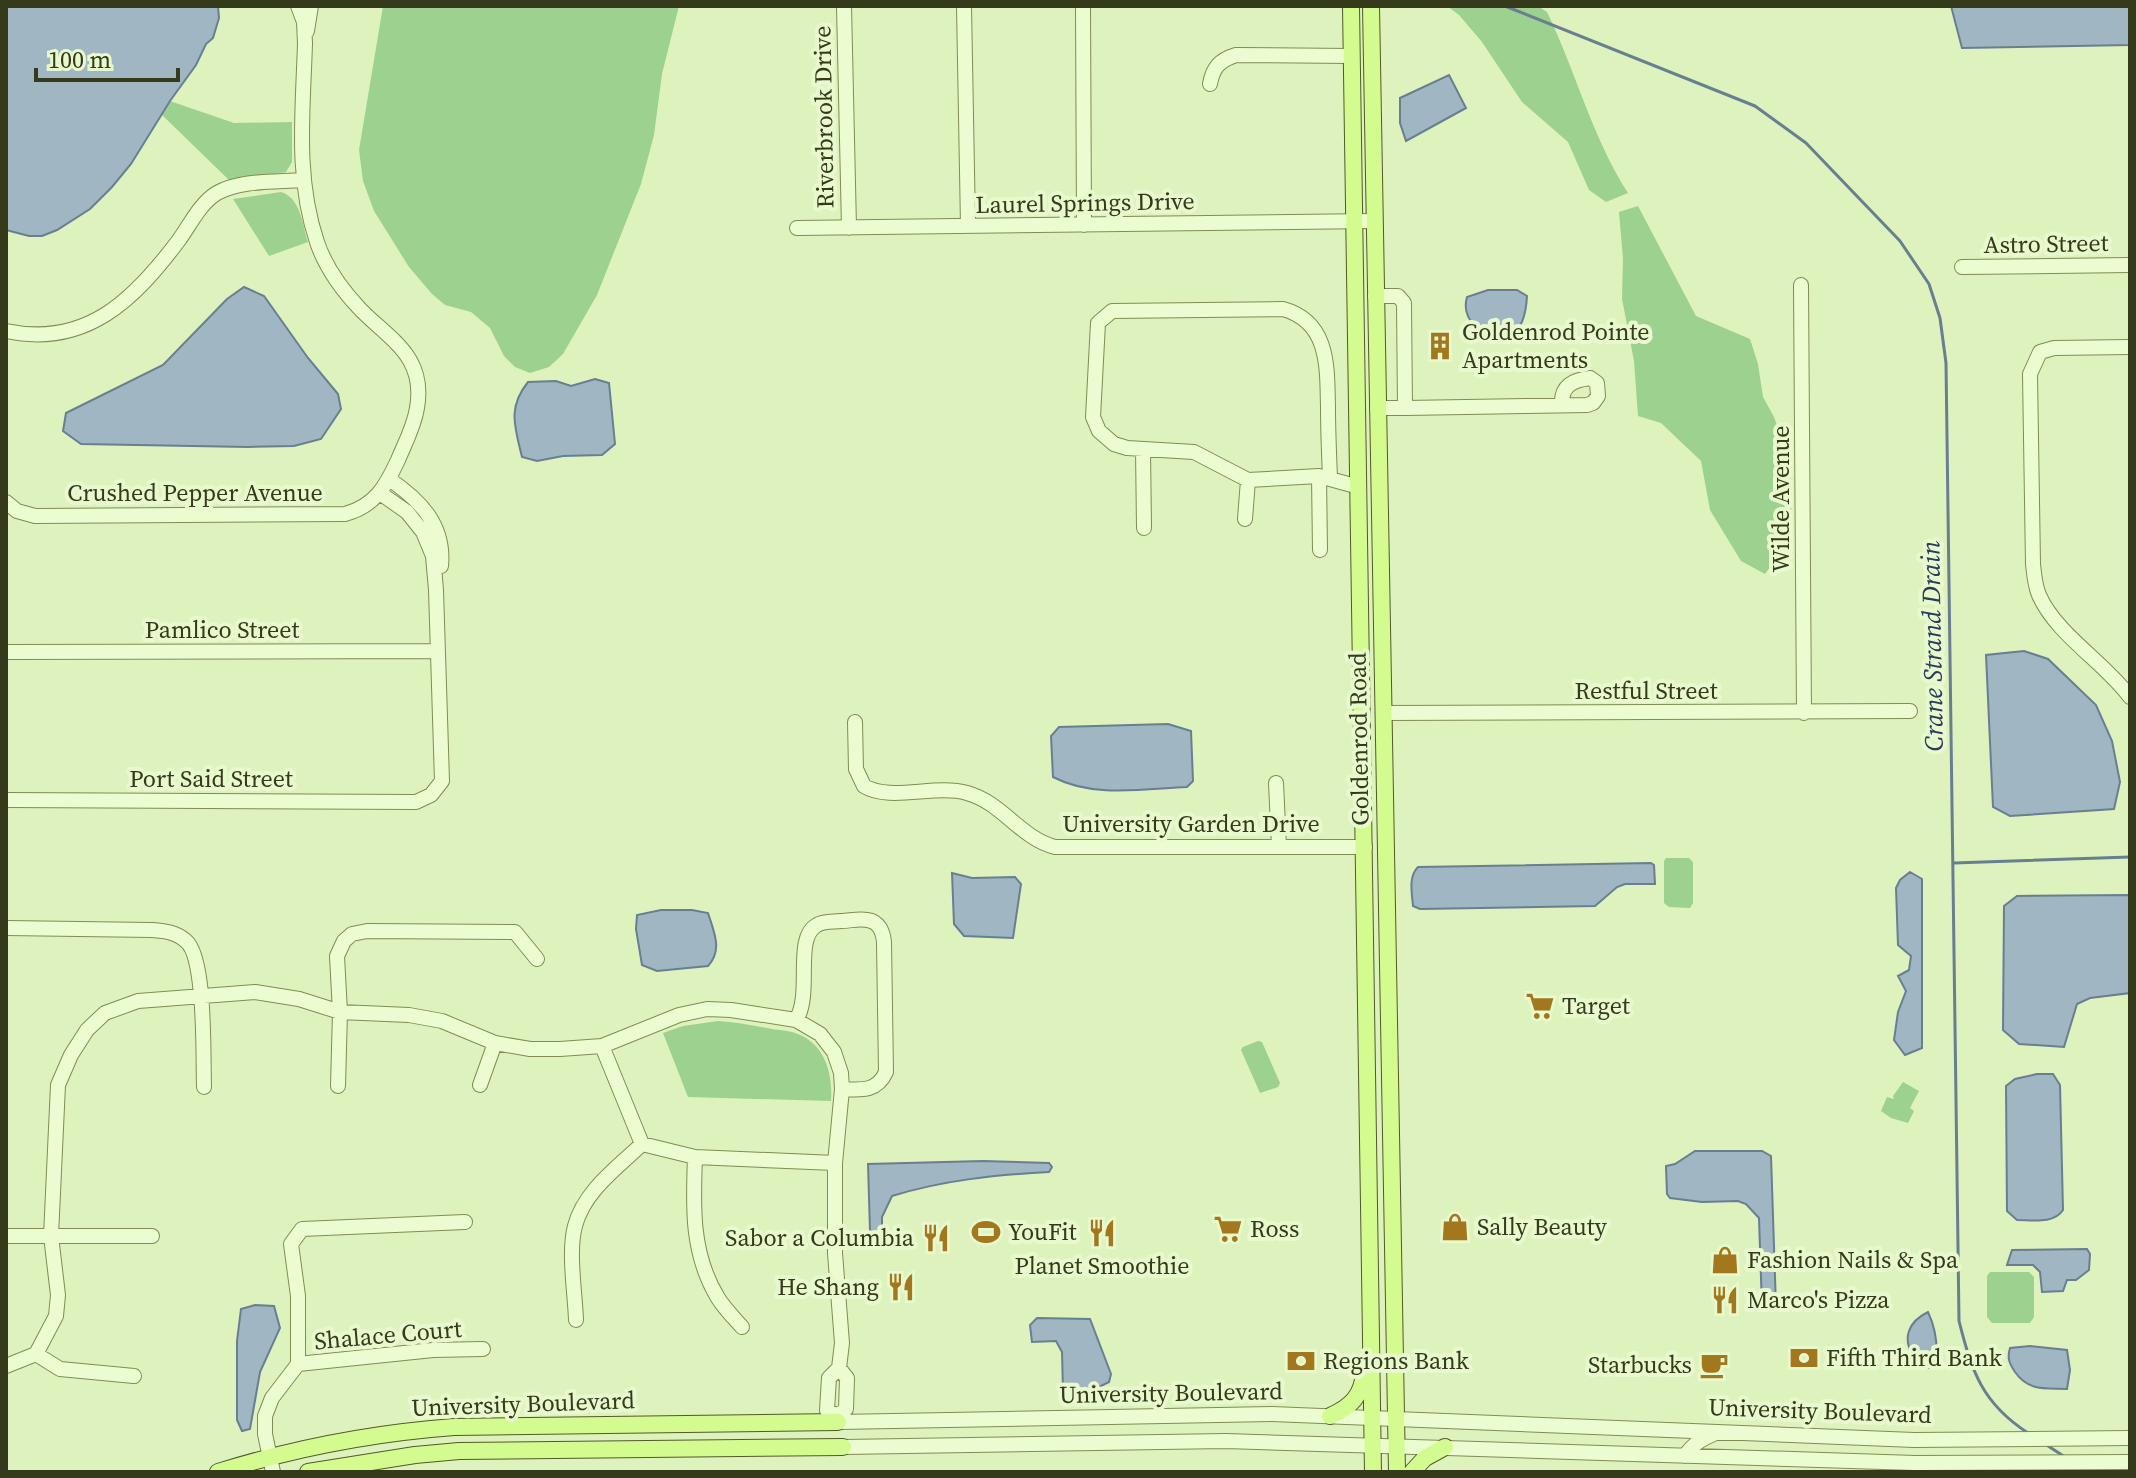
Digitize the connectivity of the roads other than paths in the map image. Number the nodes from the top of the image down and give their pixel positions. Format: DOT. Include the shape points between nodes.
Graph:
graph roads {
  1 [pos="298,6"];
  2 [pos="311,6"];
  3 [pos="844,6"];
  4 [pos="964,6"];
  5 [pos="1083,6"];
  6 [pos="1351,6"];
  7 [pos="1361,6"];
  8 [pos="1371,6"];
  9 [pos="305,43"];
  10 [pos="1352,56"];
  11 [pos="1371,59"];
  12 [pos="1210,84"];
  13 [pos="302,180"];
  14 [pos="1373,187"];
  15 [pos="1355,221"];
  16 [pos="1374,221"];
  17 [pos="1084,225"];
  18 [pos="968,226"];
  19 [pos="797,228"];
  20 [pos="849,228"];
  21 [pos="2130,265"];
  22 [pos="1962,267"];
  23 [pos="1801,285"];
  24 [pos="1375,296"];
  25 [pos="6,331"];
  26 [pos="2130,347"];
  27 [pos="1562,404"];
  28 [pos="1377,408"];
  29 [pos="1405,408"];
  30 [pos="1143,449"];
  31 [pos="1324,477"];
  32 [pos="389,479"];
  33 [pos="1248,480"];
  34 [pos="1359,487"];
  35 [pos="380,493"];
  36 [pos="6,502"];
  37 [pos="1245,519"];
  38 [pos="1144,528"];
  39 [pos="1320,550"];
  40 [pos="436,590"];
  41 [pos="1360,590"];
  42 [pos="1380,605"];
  43 [pos="438,651"];
  44 [pos="6,652"];
  45 [pos="2130,697"];
  46 [pos="1910,711"];
  47 [pos="1383,713"];
  48 [pos="1804,713"];
  49 [pos="855,722"];
  50 [pos="1276,783"];
  51 [pos="6,800"];
  52 [pos="1279,847"];
  53 [pos="1365,847"];
  54 [pos="6,928"];
  55 [pos="537,959"];
  56 [pos="1387,971"];
  57 [pos="201,996"];
  58 [pos="340,1012"];
  59 [pos="796,1020"];
  60 [pos="495,1043"];
  61 [pos="602,1046"];
  62 [pos="1369,1074"];
  63 [pos="1389,1075"];
  64 [pos="480,1085"];
  65 [pos="338,1086"];
  66 [pos="204,1087"];
  67 [pos="842,1089"];
  68 [pos="642,1144"];
  69 [pos="695,1157"];
  70 [pos="835,1163"];
  71 [pos="465,1222"];
  72 [pos="6,1236"];
  73 [pos="51,1236"];
  74 [pos="152,1236"];
  75 [pos="1372,1299"];
  76 [pos="576,1320"];
  77 [pos="742,1327"];
  78 [pos="483,1349"];
  79 [pos="36,1354"];
  80 [pos="298,1364"];
  81 [pos="6,1366"];
  82 [pos="134,1376"];
  83 [pos="1330,1416"];
  84 [pos="1373,1418"];
  85 [pos="838,1419"];
  86 [pos="1395,1419"];
  87 [pos="1722,1431"];
  88 [pos="2130,1438"];
  89 [pos="1914,1440"];
  90 [pos="1931,1440"];
  91 [pos="1373,1445"];
  92 [pos="1397,1445"];
  93 [pos="843,1447"];
  94 [pos="1445,1447"];
  95 [pos="1685,1456"];
  96 [pos="2130,1462"];
  97 [pos="271,1464"];
  98 [pos="1915,1468"];
  99 [pos="1930,1468"];
  100 [pos="218,1472"];
  101 [pos="308,1472"];
  102 [pos="1373,1472"];
  103 [pos="1397,1472"];
  104 [pos="1412,1472"];
  1 -- 9 [label="street"];
  2 -- 9 [label="street"];
  3 -- 20 [label="street, Riverbrook Drive"];
  4 -- 18 [label="street"];
  5 -- 17 [label="street"];
  6 -- 10 [label="main road, Goldenrod Road"];
  7 -- 11 [label="main road" via="1360,44"];
  8 -- 11 [label="main road, Goldenrod Road"];
  9 -- 13 [label="street"];
  10 -- 12 [label="street" via="1236,55 1212,71"];
  10 -- 14 [label="main road" via="1363,73"];
  10 -- 15 [label="main road, Goldenrod Road"];
  11 -- 14 [label="main road, Goldenrod Road"];
  13 -- 25 [label="street" via="232,187 215,194 157,269 103,318 48,335"];
  13 -- 32 [label="street" via="318,247 337,280 395,339 417,379 414,424"];
  14 -- 16 [label="main road, Goldenrod Road"];
  15 -- 16 [label="street, Laurel Springs Drive"];
  15 -- 17 [label="street, Laurel Springs Drive"];
  15 -- 34 [label="main road, Goldenrod Road"];
  16 -- 24 [label="main road, Goldenrod Road"];
  17 -- 18 [label="street, Laurel Springs Drive"];
  18 -- 20 [label="street, Laurel Springs Drive"];
  19 -- 20 [label="street, Laurel Springs Drive"];
  21 -- 22 [label="street, Astro Street"];
  23 -- 48 [label="street, Wilde Avenue"];
  24 -- 28 [label="main road, Goldenrod Road"];
  24 -- 29 [label="street" via="1398,296 1404,303"];
  26 -- 45 [label="street" via="2054,348 2040,352 2030,374 2037,592 2049,614"];
  27 -- 29 [label="street"];
  28 -- 29 [label="street"];
  28 -- 42 [label="main road, Goldenrod Road"];
  30 -- 31 [label="street" via="1114,444 1094,422 1101,318 1112,311 1283,309 1312,327 1325,351 1329,456"];
  30 -- 33 [label="street" via="1194,452"];
  30 -- 38 [label="street"];
  31 -- 33 [label="street"];
  31 -- 34 [label="street"];
  31 -- 39 [label="street"];
  32 -- 35 [label="street"];
  32 -- 40 [label="street" via="428,513 440,536"];
  33 -- 37 [label="street"];
  34 -- 41 [label="main road, Goldenrod Road"];
  34 -- 42 [label="main road" via="1371,501 1372,581"];
  35 -- 36 [label="street, Crushed Pepper Avenue" via="345,514 35,516"];
  35 -- 40 [label="street" via="407,512 423,532 433,556"];
  40 -- 43 [label="street"];
  41 -- 47 [label="main road" via="1371,623 1371,700"];
  41 -- 53 [label="main road, Goldenrod Road"];
  42 -- 47 [label="main road, Goldenrod Road"];
  43 -- 44 [label="street, Pamlico Street"];
  43 -- 51 [label="street, Port Said Street" via="442,781 416,802"];
  46 -- 48 [label="street, Restful Street"];
  47 -- 48 [label="street, Restful Street"];
  47 -- 56 [label="main road, Goldenrod Road"];
  49 -- 52 [label="street, University Garden Drive" via="856,769 868,789 964,792 986,799 1046,844"];
  50 -- 52 [label="street"];
  52 -- 53 [label="street, University Garden Drive"];
  53 -- 56 [label="main road" via="1375,862 1377,940"];
  53 -- 62 [label="main road, Goldenrod Road"];
  54 -- 57 [label="street" via="170,931 188,942 196,955"];
  55 -- 58 [label="street" via="515,932 352,934 337,956"];
  56 -- 63 [label="main road, Goldenrod Road"];
  57 -- 58 [label="street" via="255,992"];
  57 -- 66 [label="street"];
  57 -- 73 [label="street" via="138,1001 105,1013 71,1055 58,1085"];
  58 -- 60 [label="street" via="442,1021"];
  58 -- 65 [label="street"];
  59 -- 61 [label="street" via="707,1009"];
  59 -- 67 [label="street" via="820,1034 834,1052"];
  59 -- 67 [label="street" via="804,1003 804,943 809,931 819,923 876,923 884,942 886,1072 865,1090"];
  60 -- 61 [label="street" via="530,1049"];
  60 -- 64 [label="street"];
  61 -- 68 [label="street"];
  62 -- 63 [label="street"];
  62 -- 75 [label="main road, Goldenrod Road"];
  63 -- 86 [label="main road, Goldenrod Road"];
  67 -- 70 [label="street"];
  68 -- 69 [label="street"];
  68 -- 76 [label="street" via="594,1189 575,1223"];
  69 -- 70 [label="street"];
  69 -- 77 [label="street" via="693,1219 698,1248 718,1299"];
  70 -- 85 [label="street" via="839,1368 847,1378 846,1409"];
  71 -- 80 [label="street" via="302,1229 291,1244"];
  72 -- 73 [label="street"];
  73 -- 74 [label="street"];
  73 -- 79 [label="street" via="56,1316"];
  75 -- 83 [label="main road" via="1365,1328 1363,1388 1344,1410"];
  75 -- 84 [label="main road, Goldenrod Road"];
  78 -- 80 [label="street, Shalace Court"];
  79 -- 81 [label="street"];
  79 -- 82 [label="street" via="60,1369"];
  80 -- 97 [label="street" via="265,1416"];
  83 -- 84 [label="street, University Boulevard"];
  83 -- 85 [label="street, University Boulevard"];
  84 -- 86 [label="street, University Boulevard"];
  84 -- 91 [label="main road, Goldenrod Road"];
  85 -- 97 [label="main road, University Boulevard" via="454,1427 404,1431"];
  86 -- 87 [label="street, University Boulevard"];
  86 -- 92 [label="main road, Goldenrod Road"];
  87 -- 89 [label="street, University Boulevard"];
  87 -- 95 [label="street" via="1702,1439"];
  88 -- 90 [label="street, University Boulevard"];
  89 -- 90 [label="street, University Boulevard"];
  89 -- 98 [label="street"];
  90 -- 99 [label="street"];
  91 -- 92 [label="street, University Boulevard"];
  91 -- 93 [label="street, University Boulevard" via="1226,1441"];
  91 -- 102 [label="main road, Goldenrod Road"];
  92 -- 94 [label="street, University Boulevard"];
  92 -- 103 [label="main road, Goldenrod Road"];
  93 -- 101 [label="main road, University Boulevard" via="459,1451"];
  94 -- 95 [label="street, University Boulevard"];
  94 -- 104 [label="main road"];
  95 -- 98 [label="street, University Boulevard"];
  96 -- 99 [label="street, University Boulevard"];
  97 -- 100 [label="main road, University Boulevard"];
  98 -- 99 [label="street, University Boulevard"];
}
